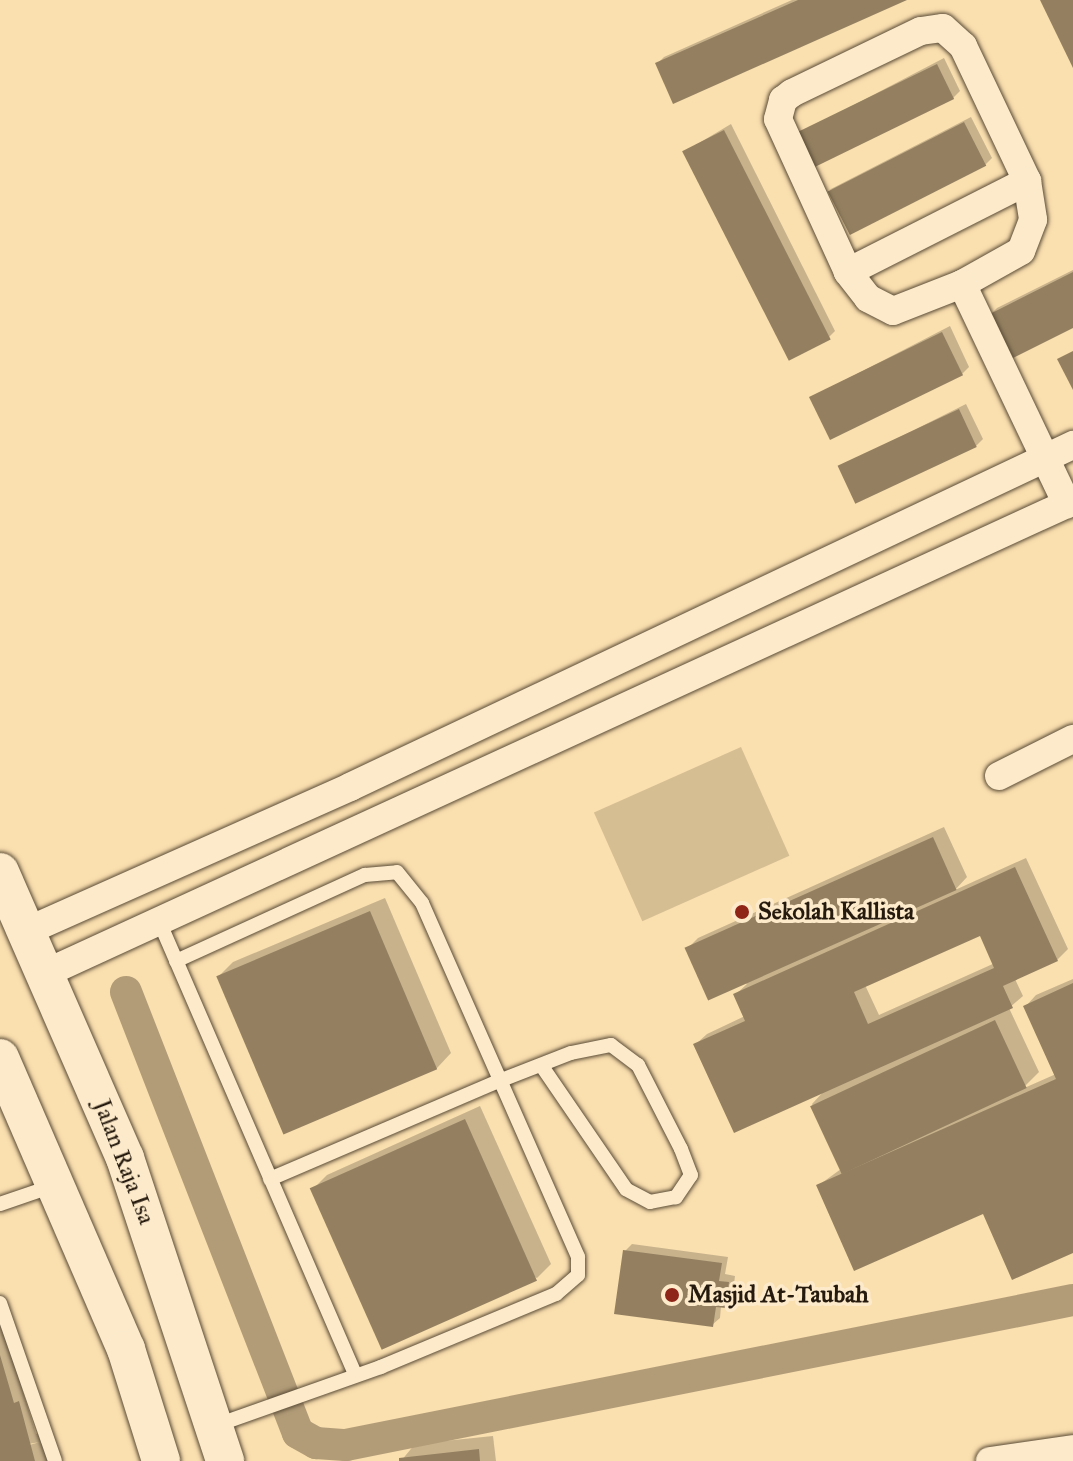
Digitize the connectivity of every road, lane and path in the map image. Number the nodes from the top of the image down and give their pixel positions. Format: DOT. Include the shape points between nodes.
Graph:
graph roads {
  1 [pos="1027,181"];
  2 [pos="848,272"];
  3 [pos="962,284"];
  4 [pos="1073,445"];
  5 [pos="1045,460"];
  6 [pos="1070,503"];
  7 [pos="1073,739"];
  8 [pos="999,776"];
  9 [pos="350,787"];
  10 [pos="369,829"];
  11 [pos="0,872"];
  12 [pos="159,921"];
  13 [pos="27,931"];
  14 [pos="176,961"];
  15 [pos="46,973"];
  16 [pos="0,1058"];
  17 [pos="541,1065"];
  18 [pos="499,1081"];
  19 [pos="270,1179"];
  20 [pos="57,1185"];
  21 [pos="0,1204"];
  22 [pos="0,1303"];
  23 [pos="355,1375"];
  24 [pos="221,1443"];
  25 [pos="1073,1449"];
  26 [pos="55,1461"];
  27 [pos="161,1461"];
  28 [pos="990,1461"];
  1 -- 2 [label="street"];
  1 -- 2 [label="street" via="963,46 943,28 921,31 792,93 780,108 783,140"];
  1 -- 3 [label="street" via="1033,220 1021,251"];
  2 -- 3 [label="street" via="868,298 893,311"];
  3 -- 5 [label="street"];
  4 -- 5 [label="street"];
  5 -- 6 [label="street"];
  5 -- 9 [label="street"];
  6 -- 10 [label="street"];
  7 -- 8 [label="street"];
  9 -- 10 [label="street"];
  9 -- 13 [label="street"];
  10 -- 12 [label="street"];
  11 -- 13 [label="main road, Jalan Raja Isa"];
  12 -- 14 [label="lane"];
  12 -- 15 [label="street"];
  13 -- 15 [label="main road, Jalan Raja Isa"];
  14 -- 18 [label="lane" via="365,875 397,872 422,903"];
  14 -- 19 [label="lane"];
  15 -- 24 [label="main road, Jalan Raja Isa" via="125,1158"];
  16 -- 20 [label="main road"];
  17 -- 17 [label="lane" via="638,1200 665,1202 685,1187 691,1175 681,1149 648,1081 626,1051 594,1046"];
  17 -- 18 [label="lane"];
  18 -- 19 [label="lane"];
  18 -- 23 [label="lane" via="574,1244 578,1275 556,1294"];
  19 -- 23 [label="lane"];
  20 -- 21 [label="lane"];
  20 -- 27 [label="main road" via="126,1349"];
  22 -- 26 [label="lane"];
  23 -- 24 [label="lane" via="273,1404"];
  25 -- 28 [label="street"];
}
